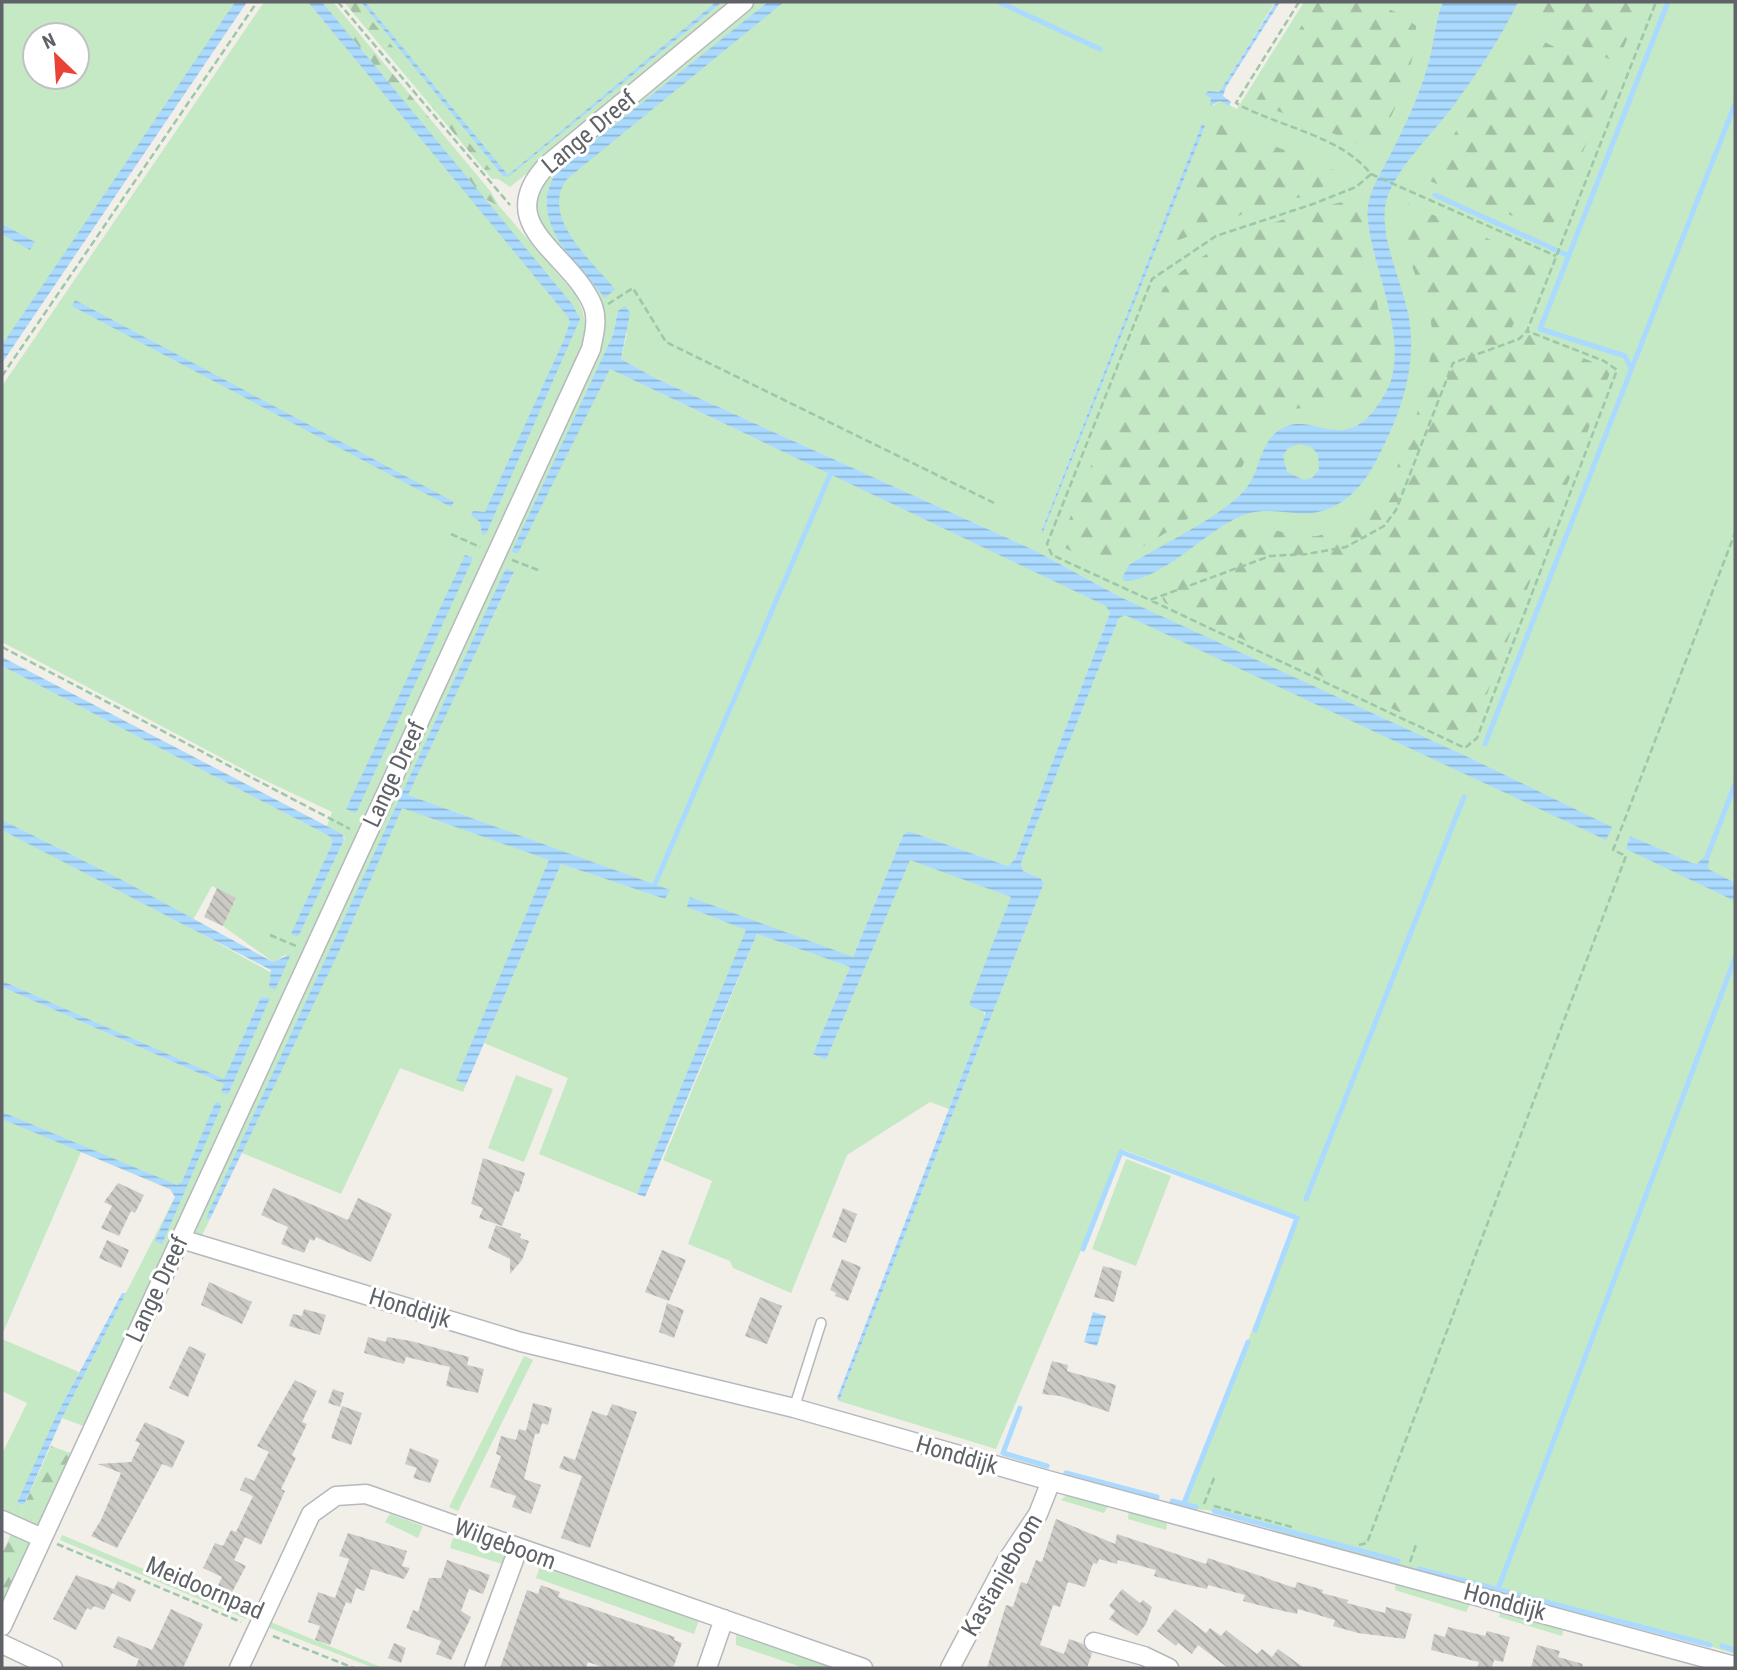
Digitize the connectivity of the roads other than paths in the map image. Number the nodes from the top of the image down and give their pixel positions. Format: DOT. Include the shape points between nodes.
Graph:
graph roads {
  1 [pos="744,2"];
  2 [pos="181,1239"];
  3 [pos="821,1323"];
  4 [pos="794,1408"];
  5 [pos="1051,1481"];
  6 [pos="2,1520"];
  7 [pos="42,1538"];
  8 [pos="517,1549"];
  9 [pos="724,1619"];
  10 [pos="2,1626"];
  11 [pos="1094,1642"];
  12 [pos="2,1644"];
  13 [pos="1735,1666"];
  14 [pos="53,1668"];
  15 [pos="239,1668"];
  16 [pos="474,1668"];
  17 [pos="707,1668"];
  18 [pos="863,1668"];
  19 [pos="950,1668"];
  20 [pos="1169,1668"];
  1 -- 2 [label="street, Lange Dreef" via="531,183 525,200 531,225 581,285 594,314 591,349"];
  2 -- 4 [label="street, Honddijk" via="521,1342"];
  2 -- 7 [label="street, Lange Dreef"];
  3 -- 4 [label="lane"];
  4 -- 5 [label="street, Honddijk"];
  5 -- 13 [label="street, Honddijk" via="1201,1513 1405,1576"];
  5 -- 19 [label="street, Kastanjeboom" via="1038,1514 1006,1562"];
  6 -- 7 [label="street"];
  7 -- 10 [label="street, Lange Dreef"];
  8 -- 9 [label="street, Wilgeboom"];
  8 -- 15 [label="street, Wilgeboom" via="366,1494 336,1496 311,1514"];
  8 -- 16 [label="street"];
  9 -- 17 [label="street"];
  9 -- 18 [label="street, Wilgeboom"];
  11 -- 20 [label="street"];
  12 -- 14 [label="street"];
}
